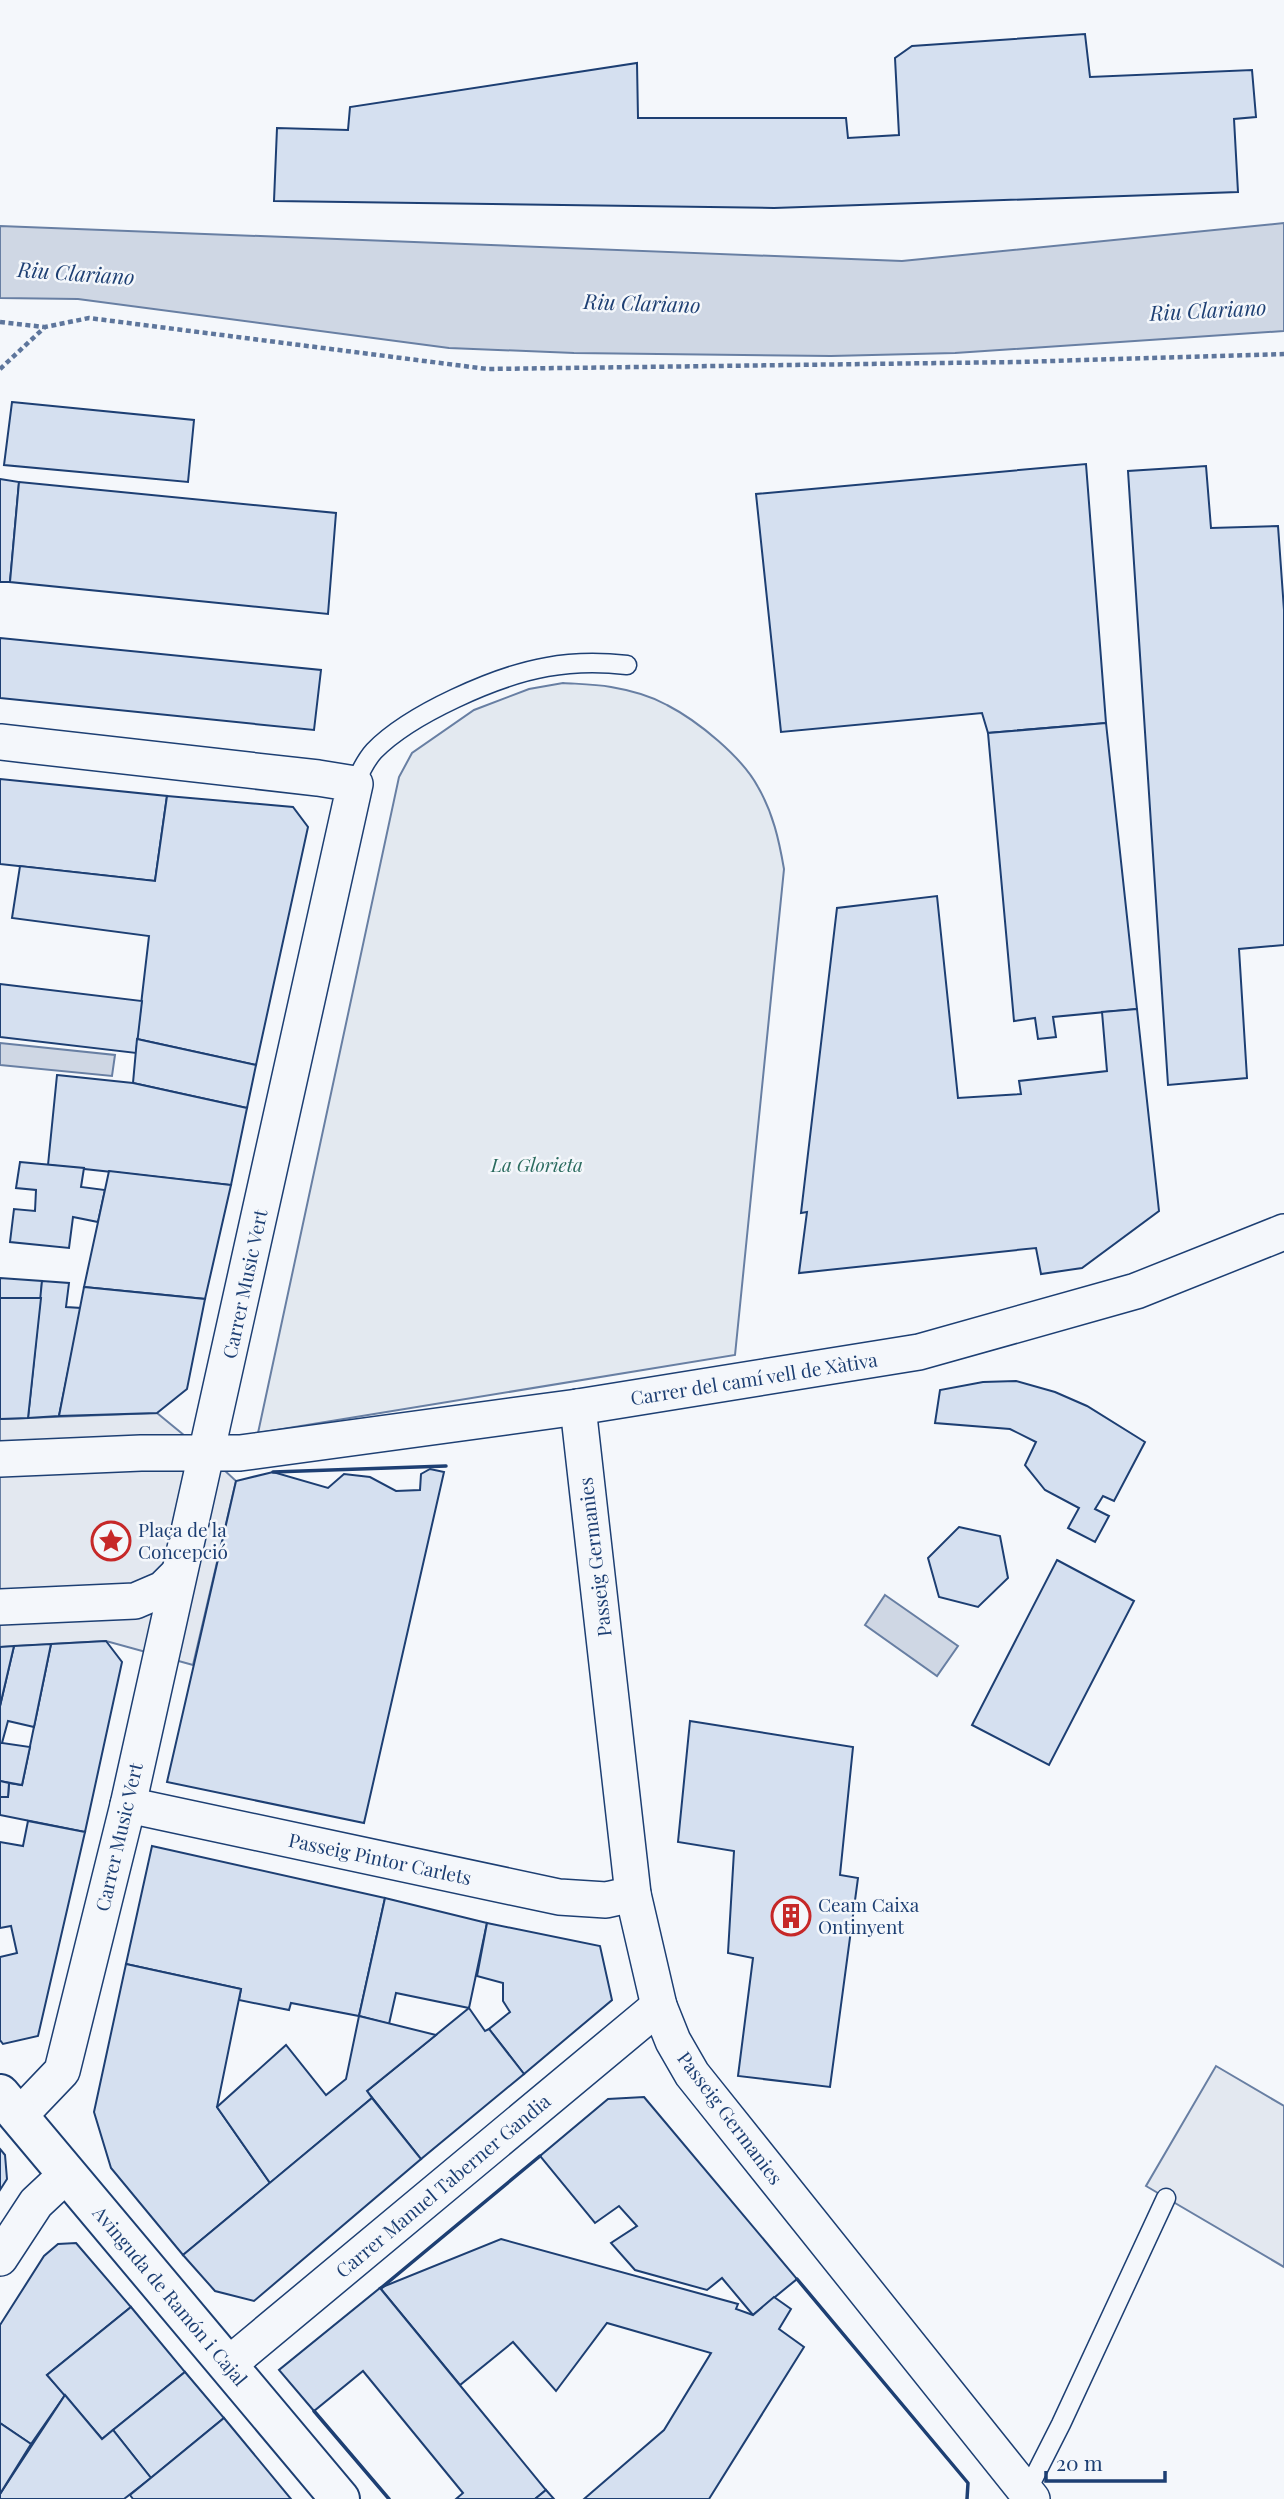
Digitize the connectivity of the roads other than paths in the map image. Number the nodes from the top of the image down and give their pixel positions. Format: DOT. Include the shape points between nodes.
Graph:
graph roads {
  1 [pos="627,666"];
  2 [pos="0,742"];
  3 [pos="355,784"];
  4 [pos="1284,1232"];
  5 [pos="578,1407"];
  6 [pos="207,1454"];
  7 [pos="0,1459"];
  8 [pos="178,1574"];
  9 [pos="0,1607"];
  10 [pos="128,1805"];
  11 [pos="634,1894"];
  12 [pos="659,2006"];
  13 [pos="9,2105"];
  14 [pos="67,2174"];
  15 [pos="1166,2198"];
  16 [pos="0,2258"];
  17 [pos="228,2365"];
  18 [pos="1028,2496"];
  19 [pos="340,2499"];
  1 -- 3 [label="lane" via="574,663 500,680 421,717 384,743 366,762"];
  2 -- 3 [label="street"];
  3 -- 6 [label="street, Carrer Music Vert"];
  4 -- 5 [label="street, Carrer del camí vell de Xàtiva" via="1136,1291 919,1352"];
  5 -- 6 [label="street, Carrer del camí vell de Xàtiva"];
  5 -- 11 [label="street, Passeig Germanies"];
  6 -- 7 [label="street" via="141,1452"];
  6 -- 8 [label="street, Carrer Music Vert"];
  8 -- 9 [label="street" via="163,1589 135,1601"];
  8 -- 10 [label="street, Carrer Music Vert"];
  10 -- 11 [label="street, Passeig Pintor Carlets" via="559,1897 606,1900"];
  10 -- 13 [label="street, Carrer Music Vert" via="62,2071"];
  11 -- 12 [label="street, Passeig Germanies"];
  12 -- 17 [label="street, Carrer Manuel Taberner Gandia"];
  12 -- 18 [label="street, Passeig Germanies" via="692,2074"];
  13 -- 14 [label="street, Avinguda de Ramón i Cajal"];
  14 -- 16 [label="street" via="36,2203"];
  14 -- 17 [label="street, Avinguda de Ramón i Cajal"];
  15 -- 18 [label="lane"];
  17 -- 19 [label="street, Avinguda de Ramón i Cajal"];
}
